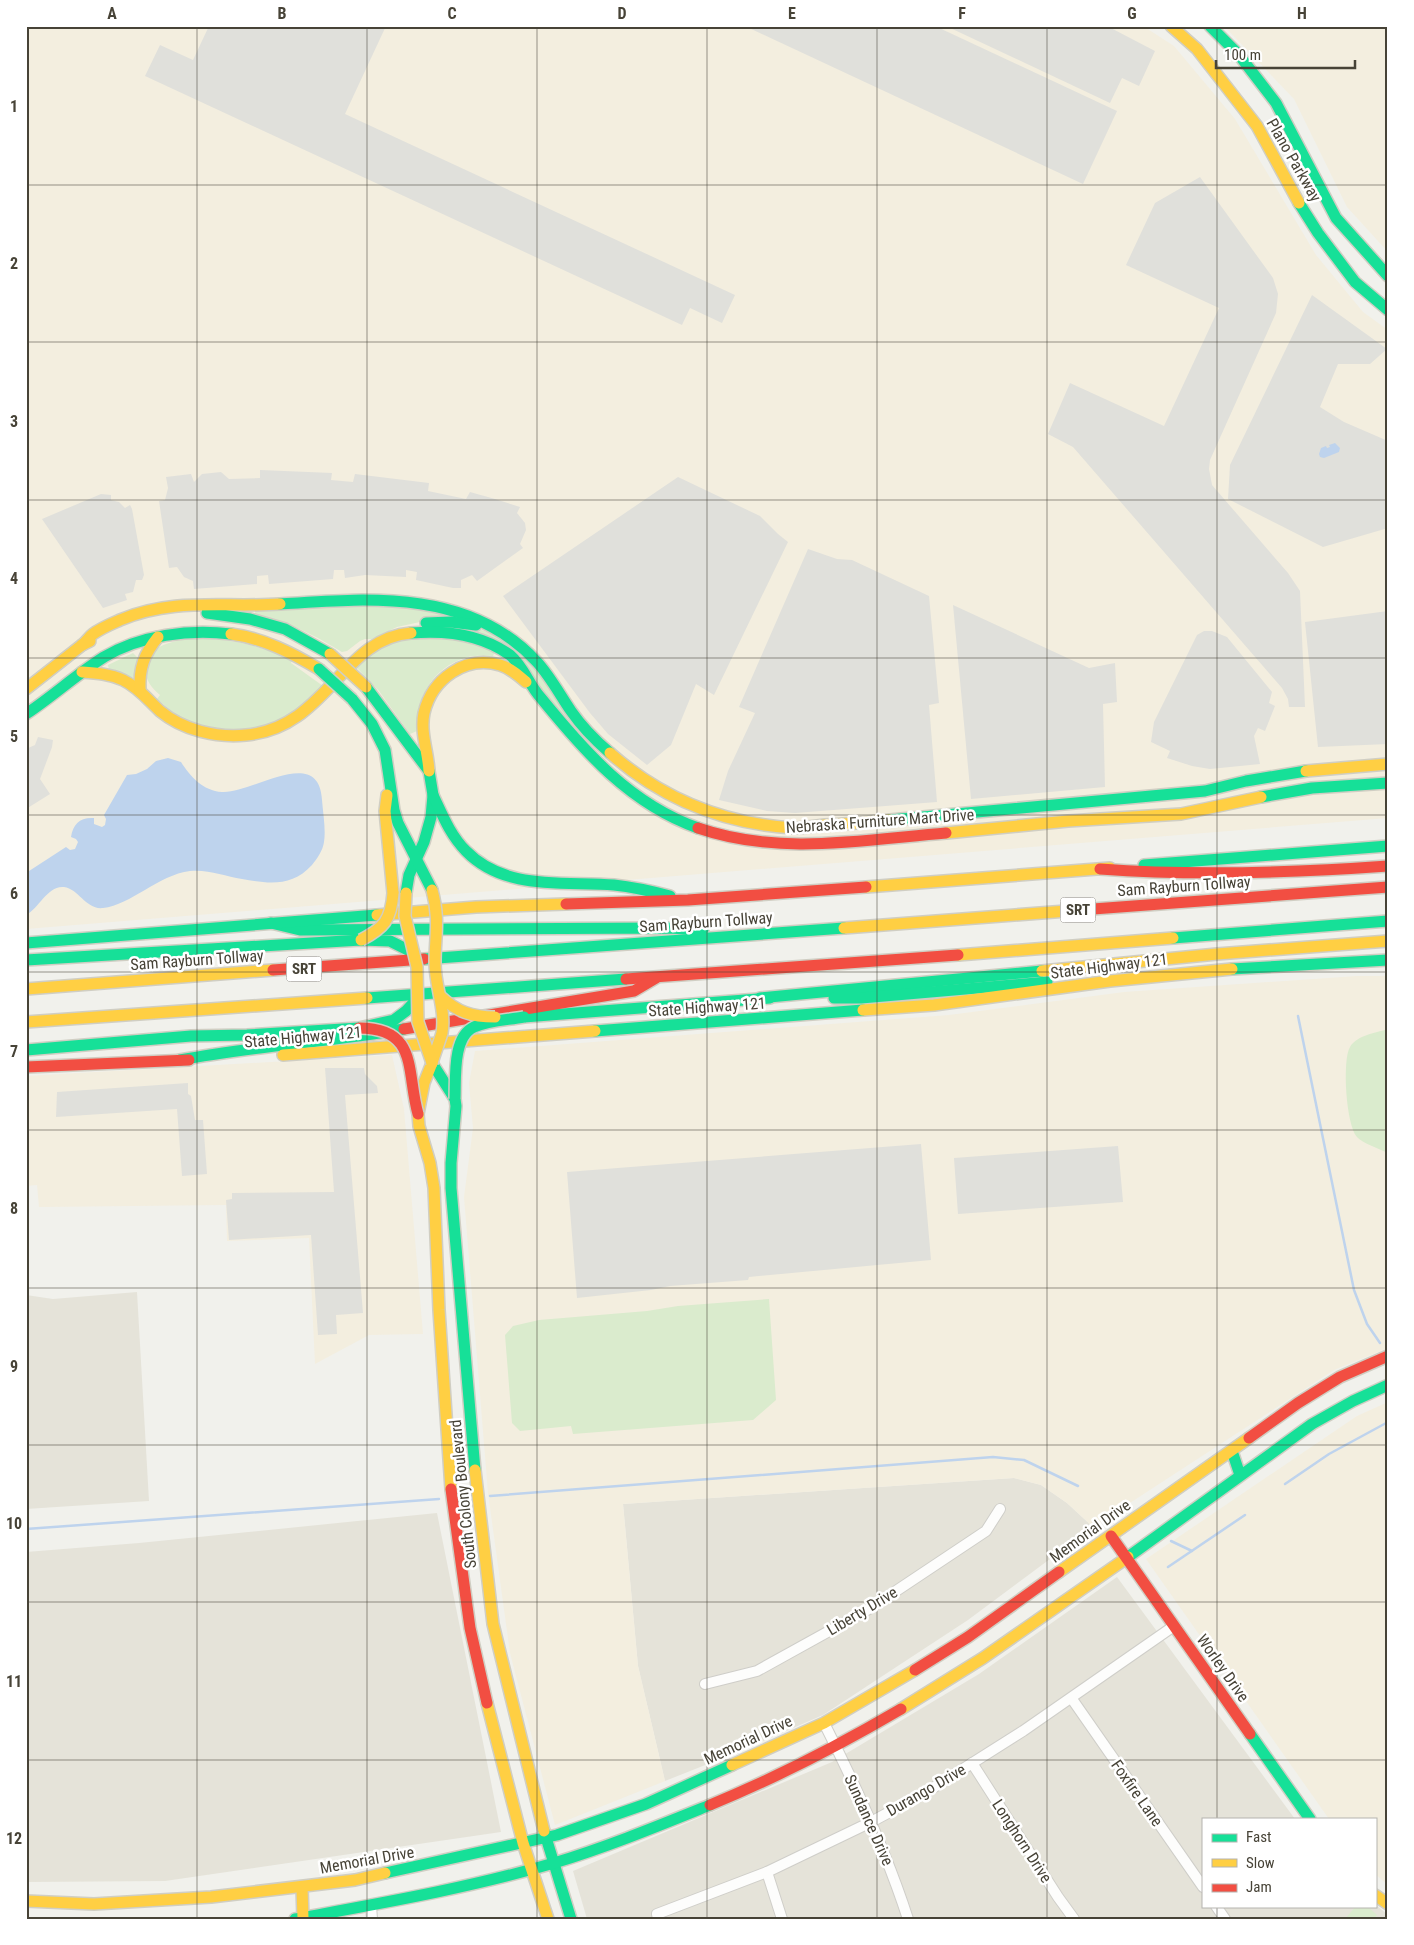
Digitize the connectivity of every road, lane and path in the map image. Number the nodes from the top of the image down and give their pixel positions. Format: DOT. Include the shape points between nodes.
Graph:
graph roads {
  1 [pos="1171,26"];
  2 [pos="1210,26"];
  3 [pos="1388,276"];
  4 [pos="1388,310"];
  5 [pos="494,630"];
  6 [pos="395,634"];
  7 [pos="158,637"];
  8 [pos="82,645"];
  9 [pos="82,672"];
  10 [pos="532,687"];
  11 [pos="26,689"];
  12 [pos="140,690"];
  13 [pos="26,714"];
  14 [pos="1388,764"];
  15 [pos="429,771"];
  16 [pos="389,779"];
  17 [pos="1388,783"];
  18 [pos="433,795"];
  19 [pos="1388,846"];
  20 [pos="417,857"];
  21 [pos="1388,866"];
  22 [pos="1100,869"];
  23 [pos="1388,887"];
  24 [pos="688,900"];
  25 [pos="1388,921"];
  26 [pos="271,923"];
  27 [pos="768,934"];
  28 [pos="361,940"];
  29 [pos="1388,941"];
  30 [pos="26,943"];
  31 [pos="414,953"];
  32 [pos="26,960"];
  33 [pos="1388,960"];
  34 [pos="660,976"];
  35 [pos="1110,981"];
  36 [pos="26,989"];
  37 [pos="440,996"];
  38 [pos="418,998"];
  39 [pos="760,998"];
  40 [pos="524,1017"];
  41 [pos="26,1022"];
  42 [pos="360,1028"];
  43 [pos="26,1050"];
  44 [pos="180,1060"];
  45 [pos="432,1063"];
  46 [pos="26,1067"];
  47 [pos="455,1099"];
  48 [pos="418,1120"];
  49 [pos="462,1307"];
  50 [pos="439,1310"];
  51 [pos="440,1322"];
  52 [pos="464,1322"];
  53 [pos="1388,1356"];
  54 [pos="1388,1385"];
  55 [pos="1232,1451"];
  56 [pos="1251,1467"];
  57 [pos="1240,1475"];
  58 [pos="1000,1509"];
  59 [pos="1111,1536"];
  60 [pos="1126,1558"];
  61 [pos="493,1624"];
  62 [pos="1174,1626"];
  63 [pos="470,1628"];
  64 [pos="705,1684"];
  65 [pos="1072,1699"];
  66 [pos="824,1723"];
  67 [pos="836,1747"];
  68 [pos="972,1763"];
  69 [pos="1309,1818"];
  70 [pos="871,1822"];
  71 [pos="546,1837"];
  72 [pos="523,1842"];
  73 [pos="554,1862"];
  74 [pos="532,1869"];
  75 [pos="767,1872"];
  76 [pos="1202,1886"];
  77 [pos="302,1888"];
  78 [pos="1376,1895"];
  79 [pos="26,1901"];
  80 [pos="1388,1904"];
  81 [pos="371,1906"];
  82 [pos="1217,1908"];
  83 [pos="657,1916"];
  84 [pos="299,1918"];
  85 [pos="372,1919"];
  86 [pos="548,1919"];
  87 [pos="572,1919"];
  88 [pos="782,1919"];
  89 [pos="908,1919"];
  90 [pos="1074,1919"];
  91 [pos="1225,1919"];
  1 -- 4 [label="main road, Plano Parkway" via="1197,49 1257,126 1308,219 1328,247 1355,282"];
  2 -- 3 [label="main road, Plano Parkway" via="1239,54 1276,102 1336,218"];
  5 -- 6 [label="main road" via="473,624 428,622"];
  5 -- 8 [label="main road" via="446,608 406,599 377,597 244,606 160,607 102,629"];
  5 -- 14 [label="main road, Nebraska Furniture Mart Drive" via="524,648 543,669 574,715 624,765 653,786 681,800 720,816 762,825 830,826 1142,798 1206,791 1304,771"];
  6 -- 10 [label="main road, Nebraska Furniture Mart Drive" via="451,632 486,642 520,665"];
  6 -- 12 [label="main road, Nebraska Furniture Mart Drive" via="358,658 301,716 276,729 249,736 221,736 191,728 165,715"];
  7 -- 9 [label="main road" via="104,657"];
  7 -- 12 [label="main road" via="140,661"];
  7 -- 16 [label="main road, bridge" via="193,632 235,634 283,648 319,669 352,699 372,724 385,750"];
  8 -- 11 [label="main road"];
  8 -- 15 [label="main road, bridge" via="131,624 186,613 250,619 285,629 330,654 366,687"];
  9 -- 12 [label="main road, Nebraska Furniture Mart Drive" via="114,676"];
  9 -- 13 [label="main road"];
  10 -- 15 [label="main road" via="500,665 465,665 449,672 428,699 424,716"];
  10 -- 17 [label="main road, Nebraska Furniture Mart Drive" via="595,763 646,804 718,835 782,845 1194,812 1306,788"];
  15 -- 18 [label="main road"];
  16 -- 20 [label="main road, South Colony Boulevard" via="398,823"];
  16 -- 28 [label="main road, bridge" via="385,811 392,906 389,919 379,930"];
  18 -- 20 [label="main road, South Colony Boulevard" via="427,833"];
  18 -- 24 [label="main road" via="458,842 470,856 505,876 525,882 633,887"];
  19 -- 22 [label="main road"];
  20 -- 31 [label="main road, South Colony Boulevard, bridge" via="406,893 405,916"];
  20 -- 37 [label="main road, South Colony Boulevard, bridge" via="432,890 438,925 435,964"];
  21 -- 22 [label="main road" via="1297,872 1148,874"];
  22 -- 24 [label="main road"];
  23 -- 27 [label="main road, Sam Rayburn Tollway / SRT"];
  24 -- 26 [label="main road" via="476,907"];
  25 -- 34 [label="main road, SRT"];
  26 -- 27 [label="main road" via="300,930 669,928"];
  26 -- 30 [label="main road"];
  27 -- 36 [label="main road, Sam Rayburn Tollway / SRT"];
  28 -- 31 [label="main road" via="390,941"];
  28 -- 32 [label="main road"];
  29 -- 39 [label="main road" via="1217,954"];
  31 -- 38 [label="main road, South Colony Boulevard, bridge"];
  33 -- 35 [label="main road, State Highway 121" via="1258,967"];
  34 -- 41 [label="main road, SRT"];
  34 -- 44 [label="main road" via="634,991 352,1038 229,1051"];
  35 -- 39 [label="main road" via="1031,982 862,998"];
  35 -- 44 [label="main road, State Highway 121" via="934,1005 209,1061"];
  37 -- 40 [label="main road, bridge" via="451,1007 473,1017"];
  37 -- 45 [label="main road, South Colony Boulevard, bridge" via="442,1032"];
  38 -- 42 [label="main road, bridge" via="394,1020"];
  38 -- 45 [label="main road, South Colony Boulevard, bridge" via="418,1022"];
  39 -- 40 [label="main road"];
  40 -- 47 [label="main road, bridge" via="473,1028 464,1035 457,1056"];
  42 -- 43 [label="main road" via="191,1036"];
  42 -- 48 [label="main road, bridge" via="380,1030 400,1040 407,1053"];
  44 -- 46 [label="main road, State Highway 121"];
  45 -- 47 [label="main road, South Colony Boulevard"];
  45 -- 48 [label="main road, South Colony Boulevard, bridge" via="424,1083"];
  47 -- 49 [label="main road, South Colony Boulevard" via="451,1171"];
  48 -- 50 [label="main road, South Colony Boulevard" via="434,1188"];
  49 -- 50 [label="main road"];
  49 -- 52 [label="main road, South Colony Boulevard"];
  50 -- 51 [label="main road, South Colony Boulevard"];
  51 -- 52 [label="main road"];
  51 -- 63 [label="main road, South Colony Boulevard" via="450,1480"];
  52 -- 61 [label="main road, South Colony Boulevard" via="476,1484"];
  53 -- 55 [label="main road, Memorial Drive" via="1340,1377"];
  54 -- 56 [label="main road" via="1312,1424"];
  55 -- 56 [label="main road"];
  55 -- 57 [label="main road"];
  55 -- 59 [label="main road, Memorial Drive"];
  56 -- 57 [label="main road"];
  57 -- 60 [label="main road"];
  58 -- 64 [label="street, Liberty Drive" via="986,1531 869,1609 757,1671"];
  59 -- 60 [label="main road, Worley Drive"];
  59 -- 66 [label="main road, Memorial Drive" via="968,1637"];
  60 -- 62 [label="main road, Worley Drive"];
  60 -- 67 [label="main road" via="983,1658"];
  61 -- 63 [label="main road"];
  61 -- 71 [label="main road, South Colony Boulevard"];
  62 -- 65 [label="street, Durango Drive"];
  62 -- 69 [label="main road, Worley Drive"];
  63 -- 72 [label="main road, South Colony Boulevard"];
  65 -- 68 [label="street, Durango Drive"];
  65 -- 76 [label="street, Foxfire Lane"];
  66 -- 67 [label="street, Sundance Drive"];
  66 -- 71 [label="main road, Memorial Drive" via="672,1794"];
  67 -- 70 [label="street, Sundance Drive"];
  67 -- 73 [label="main road" via="760,1785 629,1838"];
  68 -- 70 [label="street, Durango Drive"];
  68 -- 90 [label="street, Longhorn Drive"];
  70 -- 75 [label="street, Durango Drive"];
  70 -- 89 [label="street, Sundance Drive"];
  71 -- 72 [label="main road, Memorial Drive"];
  71 -- 73 [label="main road, South Colony Boulevard"];
  72 -- 74 [label="main road, South Colony Boulevard"];
  72 -- 77 [label="main road, Memorial Drive" via="364,1878"];
  73 -- 74 [label="main road"];
  73 -- 87 [label="main road, South Colony Boulevard"];
  74 -- 81 [label="main road"];
  74 -- 86 [label="main road, South Colony Boulevard"];
  75 -- 83 [label="street, Durango Drive"];
  75 -- 88 [label="street"];
  77 -- 79 [label="main road, Memorial Drive" via="94,1904"];
  77 -- 84 [label="main road"];
  78 -- 80 [label="main road"];
  81 -- 84 [label="main road"];
  81 -- 85 [label="street"];
  82 -- 91 [label="street"];
}
